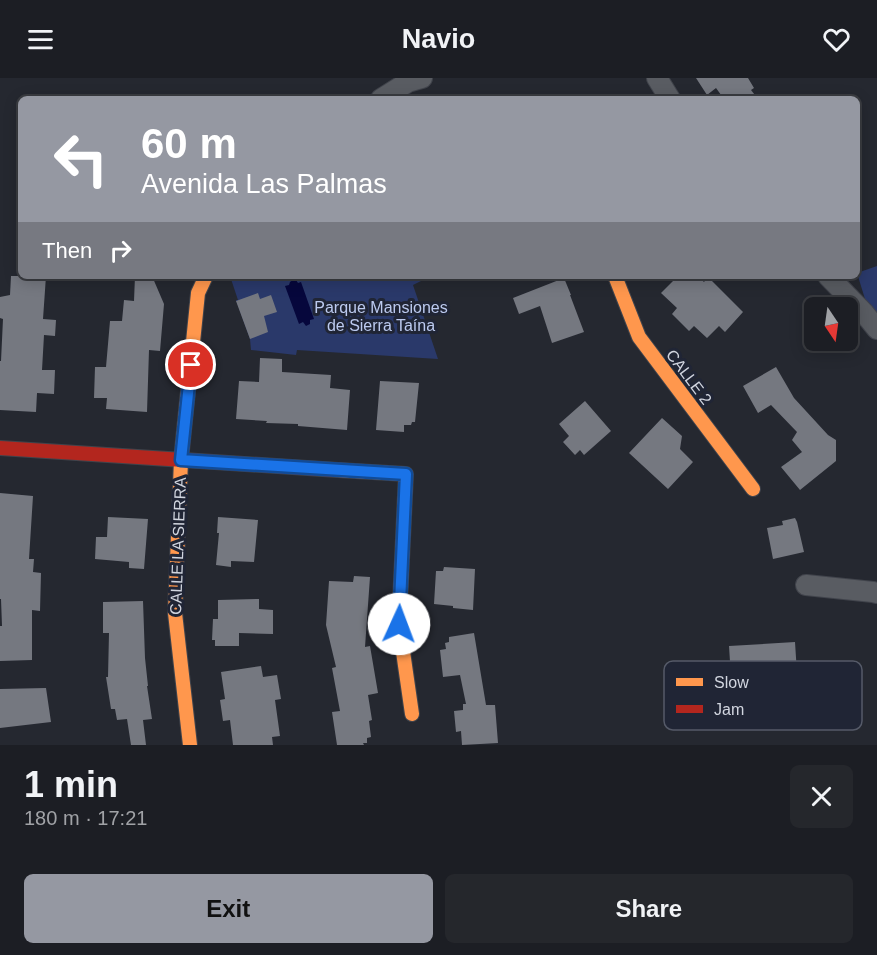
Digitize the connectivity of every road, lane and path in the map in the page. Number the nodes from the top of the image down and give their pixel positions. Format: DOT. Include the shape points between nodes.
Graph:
graph roads {
  1 [pos="422,78"];
  2 [pos="657,78"];
  3 [pos="386,96"];
  4 [pos="668,96"];
  5 [pos="205,279"];
  6 [pos="616,279"];
  7 [pos="831,279"];
  8 [pos="877,329"];
  9 [pos="0,448"];
  10 [pos="181,460"];
  11 [pos="753,489"];
  12 [pos="806,585"];
  13 [pos="877,593"];
  14 [pos="412,714"];
  15 [pos="190,745"];
  1 -- 3 [label="street"];
  2 -- 4 [label="street"];
  5 -- 10 [label="street, CALLE LA SIERRA" via="198,293"];
  6 -- 11 [label="street, CALLE 2" via="639,337"];
  7 -- 8 [label="street"];
  9 -- 10 [label="street"];
  10 -- 14 [label="street" via="406,474 399,624"];
  10 -- 15 [label="street, CALLE LA SIERRA" via="175,613"];
  12 -- 13 [label="street"];
}
